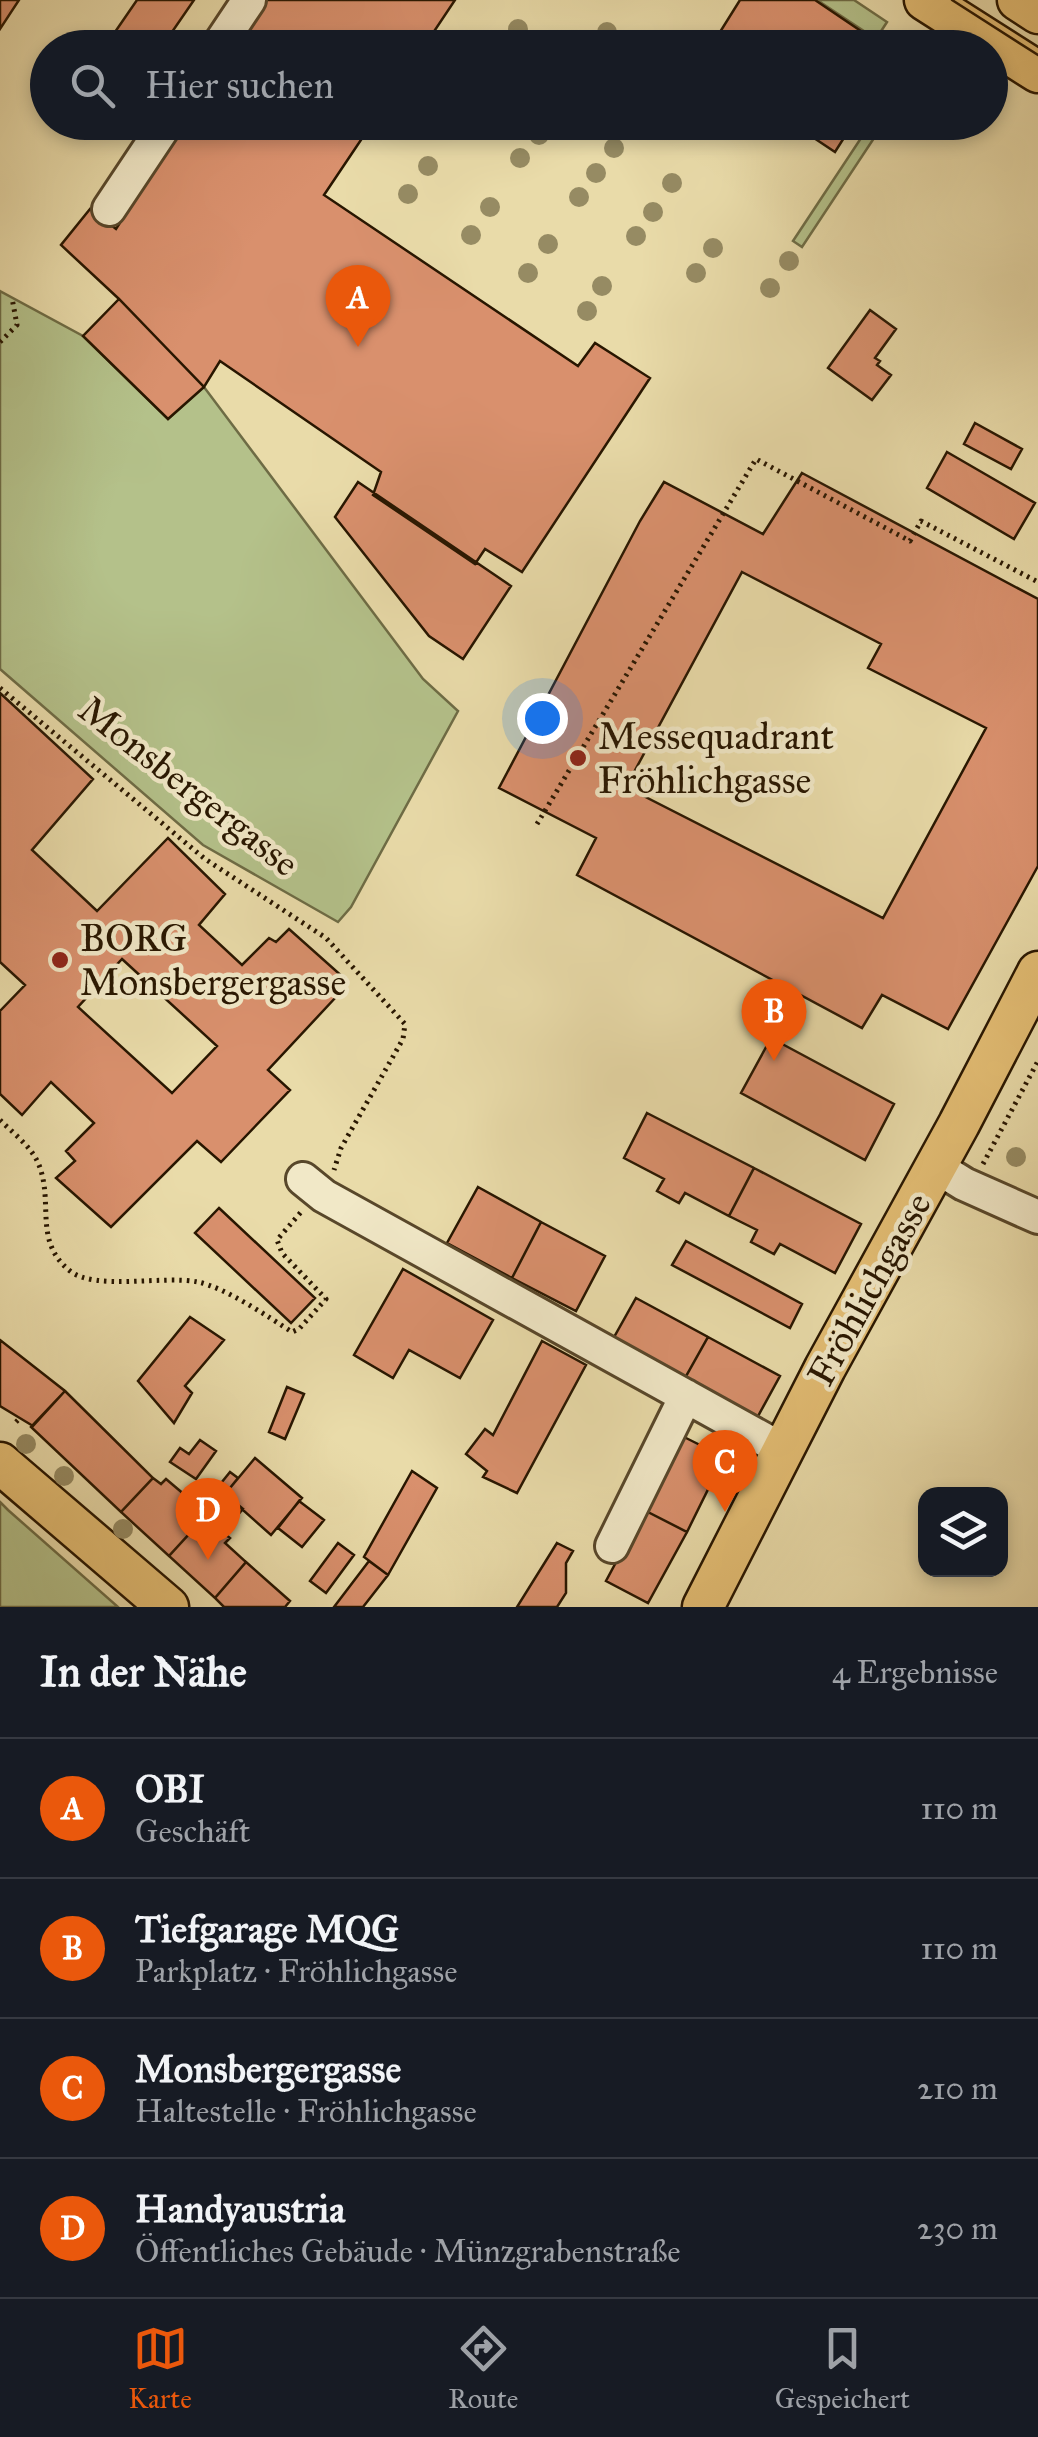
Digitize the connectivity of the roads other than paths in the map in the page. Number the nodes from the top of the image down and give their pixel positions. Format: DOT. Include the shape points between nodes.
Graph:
graph roads {
  1 [pos="249,0"];
  2 [pos="925,0"];
  3 [pos="1018,0"];
  4 [pos="1038,13"];
  5 [pos="229,30"];
  6 [pos="972,30"];
  7 [pos="1008,53"];
  8 [pos="1038,72"];
  9 [pos="155,140"];
  10 [pos="110,210"];
  11 [pos="1038,972"];
  12 [pos="936,1166"];
  13 [pos="314,1188"];
  14 [pos="1034,1225"];
  15 [pos="686,1396"];
  16 [pos="783,1450"];
  17 [pos="0,1463"];
  18 [pos="612,1546"];
  19 [pos="708,1605"];
  20 [pos="168,1607"];
  1 -- 5 [label="street"];
  2 -- 6 [label="main road"];
  3 -- 4 [label="main road"];
  7 -- 8 [label="main road"];
  9 -- 10 [label="street"];
  11 -- 12 [label="main road, Fröhlichgasse"];
  12 -- 14 [label="street" via="1020,1207"];
  12 -- 16 [label="main road, Fröhlichgasse"];
  13 -- 15 [label="street"];
  15 -- 16 [label="street"];
  15 -- 18 [label="street"];
  16 -- 19 [label="main road, Fröhlichgasse"];
  17 -- 20 [label="main road"];
}
